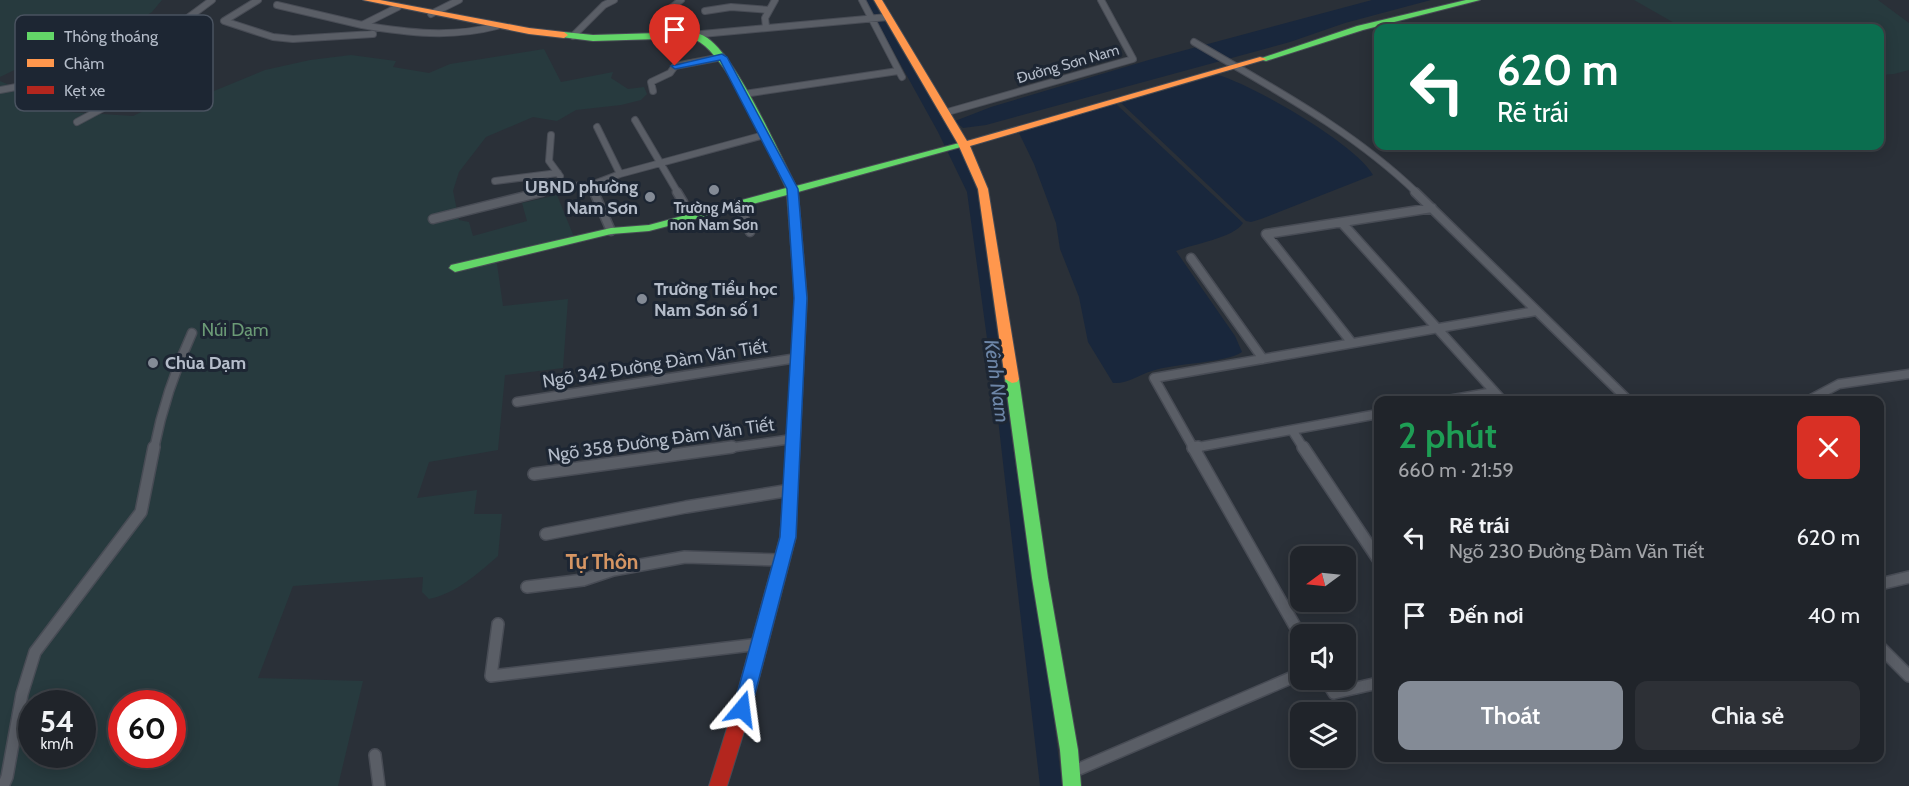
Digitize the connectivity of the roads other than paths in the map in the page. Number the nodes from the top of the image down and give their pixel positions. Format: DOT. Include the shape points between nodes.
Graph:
graph roads {
  1 [pos="212,0"];
  2 [pos="258,0"];
  3 [pos="367,0"];
  4 [pos="459,0"];
  5 [pos="614,0"];
  6 [pos="681,0"];
  7 [pos="775,0"];
  8 [pos="862,0"];
  9 [pos="878,0"];
  10 [pos="1101,0"];
  11 [pos="1476,0"];
  12 [pos="277,5"];
  13 [pos="398,8"];
  14 [pos="769,10"];
  15 [pos="705,11"];
  16 [pos="431,14"];
  17 [pos="192,15"];
  18 [pos="888,17"];
  19 [pos="872,19"];
  20 [pos="654,22"];
  21 [pos="1377,24"];
  22 [pos="362,25"];
  23 [pos="1374,25"];
  24 [pos="497,26"];
  25 [pos="766,27"];
  26 [pos="373,34"];
  27 [pos="691,35"];
  28 [pos="573,36"];
  29 [pos="1194,42"];
  30 [pos="722,57"];
  31 [pos="1234,66"];
  32 [pos="15,87"];
  33 [pos="0,90"];
  34 [pos="653,91"];
  35 [pos="744,94"];
  36 [pos="98,111"];
  37 [pos="944,113"];
  38 [pos="635,120"];
  39 [pos="77,122"];
  40 [pos="597,127"];
  41 [pos="551,135"];
  42 [pos="764,135"];
  43 [pos="964,145"];
  44 [pos="660,163"];
  45 [pos="558,173"];
  46 [pos="620,174"];
  47 [pos="495,181"];
  48 [pos="591,185"];
  49 [pos="566,186"];
  50 [pos="792,189"];
  51 [pos="683,202"];
  52 [pos="738,203"];
  53 [pos="1432,208"];
  54 [pos="433,219"];
  55 [pos="1342,223"];
  56 [pos="611,231"];
  57 [pos="750,232"];
  58 [pos="1191,258"];
  59 [pos="455,268"];
  60 [pos="1536,311"];
  61 [pos="1437,329"];
  62 [pos="192,333"];
  63 [pos="1352,343"];
  64 [pos="797,358"];
  65 [pos="1263,359"];
  66 [pos="1909,374"];
  67 [pos="1494,392"];
  68 [pos="1471,396"];
  69 [pos="1498,396"];
  70 [pos="1624,396"];
  71 [pos="1816,396"];
  72 [pos="517,402"];
  73 [pos="1374,415"];
  74 [pos="1292,430"];
  75 [pos="792,439"];
  76 [pos="1193,448"];
  77 [pos="534,474"];
  78 [pos="791,490"];
  79 [pos="546,534"];
  80 [pos="1374,553"];
  81 [pos="782,560"];
  82 [pos="1909,577"];
  83 [pos="1884,583"];
  84 [pos="527,587"];
  85 [pos="498,624"];
  86 [pos="1294,624"];
  87 [pos="760,644"];
  88 [pos="1884,652"];
  89 [pos="1909,676"];
  90 [pos="1290,679"];
  91 [pos="1374,684"];
  92 [pos="1356,688"];
  93 [pos="1332,690"];
  94 [pos="1347,690"];
  95 [pos="375,755"];
  96 [pos="1072,779"];
  97 [pos="3,786"];
  98 [pos="379,786"];
  99 [pos="718,786"];
  1 -- 17 [label="street"];
  2 -- 26 [label="street" via="224,21 273,37 293,39"];
  3 -- 13 [label="street"];
  4 -- 16 [label="street"];
  5 -- 28 [label="street" via="603,5"];
  6 -- 20 [label="street"];
  7 -- 14 [label="street"];
  8 -- 19 [label="street"];
  9 -- 18 [label="street"];
  10 -- 37 [label="street, Đường Sơn Nam" via="1133,59"];
  11 -- 21 [label="street"];
  12 -- 22 [label="street"];
  13 -- 16 [label="street"];
  13 -- 22 [label="street"];
  14 -- 15 [label="street"];
  14 -- 25 [label="street"];
  16 -- 24 [label="street"];
  18 -- 19 [label="street"];
  18 -- 37 [label="street"];
  19 -- 25 [label="street"];
  19 -- 35 [label="street" via="900,74"];
  22 -- 24 [label="street" via="438,37"];
  23 -- 31 [label="street"];
  24 -- 28 [label="street"];
  25 -- 27 [label="street"];
  27 -- 28 [label="street"];
  27 -- 30 [label="street" via="702,38"];
  29 -- 31 [label="street"];
  30 -- 34 [label="street" via="675,66 670,73 651,82"];
  30 -- 35 [label="street"];
  31 -- 43 [label="street"];
  31 -- 53 [label="street" via="1346,132"];
  32 -- 33 [label="street"];
  35 -- 42 [label="street"];
  36 -- 39 [label="street"];
  37 -- 43 [label="street"];
  38 -- 44 [label="street"];
  40 -- 46 [label="street"];
  41 -- 45 [label="street" via="549,161"];
  42 -- 44 [label="street"];
  42 -- 50 [label="street"];
  43 -- 50 [label="street"];
  43 -- 96 [label="street" via="985,199"];
  44 -- 46 [label="street"];
  44 -- 51 [label="street"];
  45 -- 47 [label="street"];
  45 -- 49 [label="street"];
  46 -- 48 [label="street"];
  48 -- 49 [label="street"];
  48 -- 56 [label="street"];
  49 -- 54 [label="street"];
  50 -- 52 [label="street"];
  50 -- 64 [label="street" via="801,298"];
  52 -- 56 [label="street" via="649,228"];
  52 -- 57 [label="street"];
  53 -- 55 [label="street"];
  53 -- 60 [label="street"];
  55 -- 61 [label="street"];
  55 -- 63 [label="street" via="1266,234"];
  56 -- 59 [label="street"];
  58 -- 65 [label="street"];
  60 -- 61 [label="street"];
  60 -- 70 [label="street"];
  61 -- 63 [label="street"];
  61 -- 67 [label="street"];
  62 -- 97 [label="street" via="160,418 141,512 35,652"];
  63 -- 65 [label="street"];
  64 -- 72 [label="street, Ngõ 342 Đường Đàm Văn Tiết"];
  64 -- 75 [label="street"];
  65 -- 76 [label="street" via="1154,378"];
  66 -- 71 [label="street" via="1839,384"];
  67 -- 68 [label="street"];
  67 -- 69 [label="street"];
  73 -- 74 [label="street"];
  74 -- 76 [label="street"];
  74 -- 80 [label="street"];
  75 -- 77 [label="street, Ngõ 358 Đường Đàm Văn Tiết"];
  75 -- 78 [label="street"];
  76 -- 86 [label="street"];
  78 -- 79 [label="street"];
  78 -- 81 [label="street" via="788,537"];
  81 -- 84 [label="street" via="685,557 613,570 583,580"];
  81 -- 87 [label="street"];
  82 -- 83 [label="street"];
  85 -- 87 [label="street" via="491,676"];
  87 -- 99 [label="street"];
  88 -- 89 [label="street"];
  90 -- 96 [label="street"];
  91 -- 92 [label="street"];
  93 -- 94 [label="street"];
  95 -- 98 [label="street"];
}
